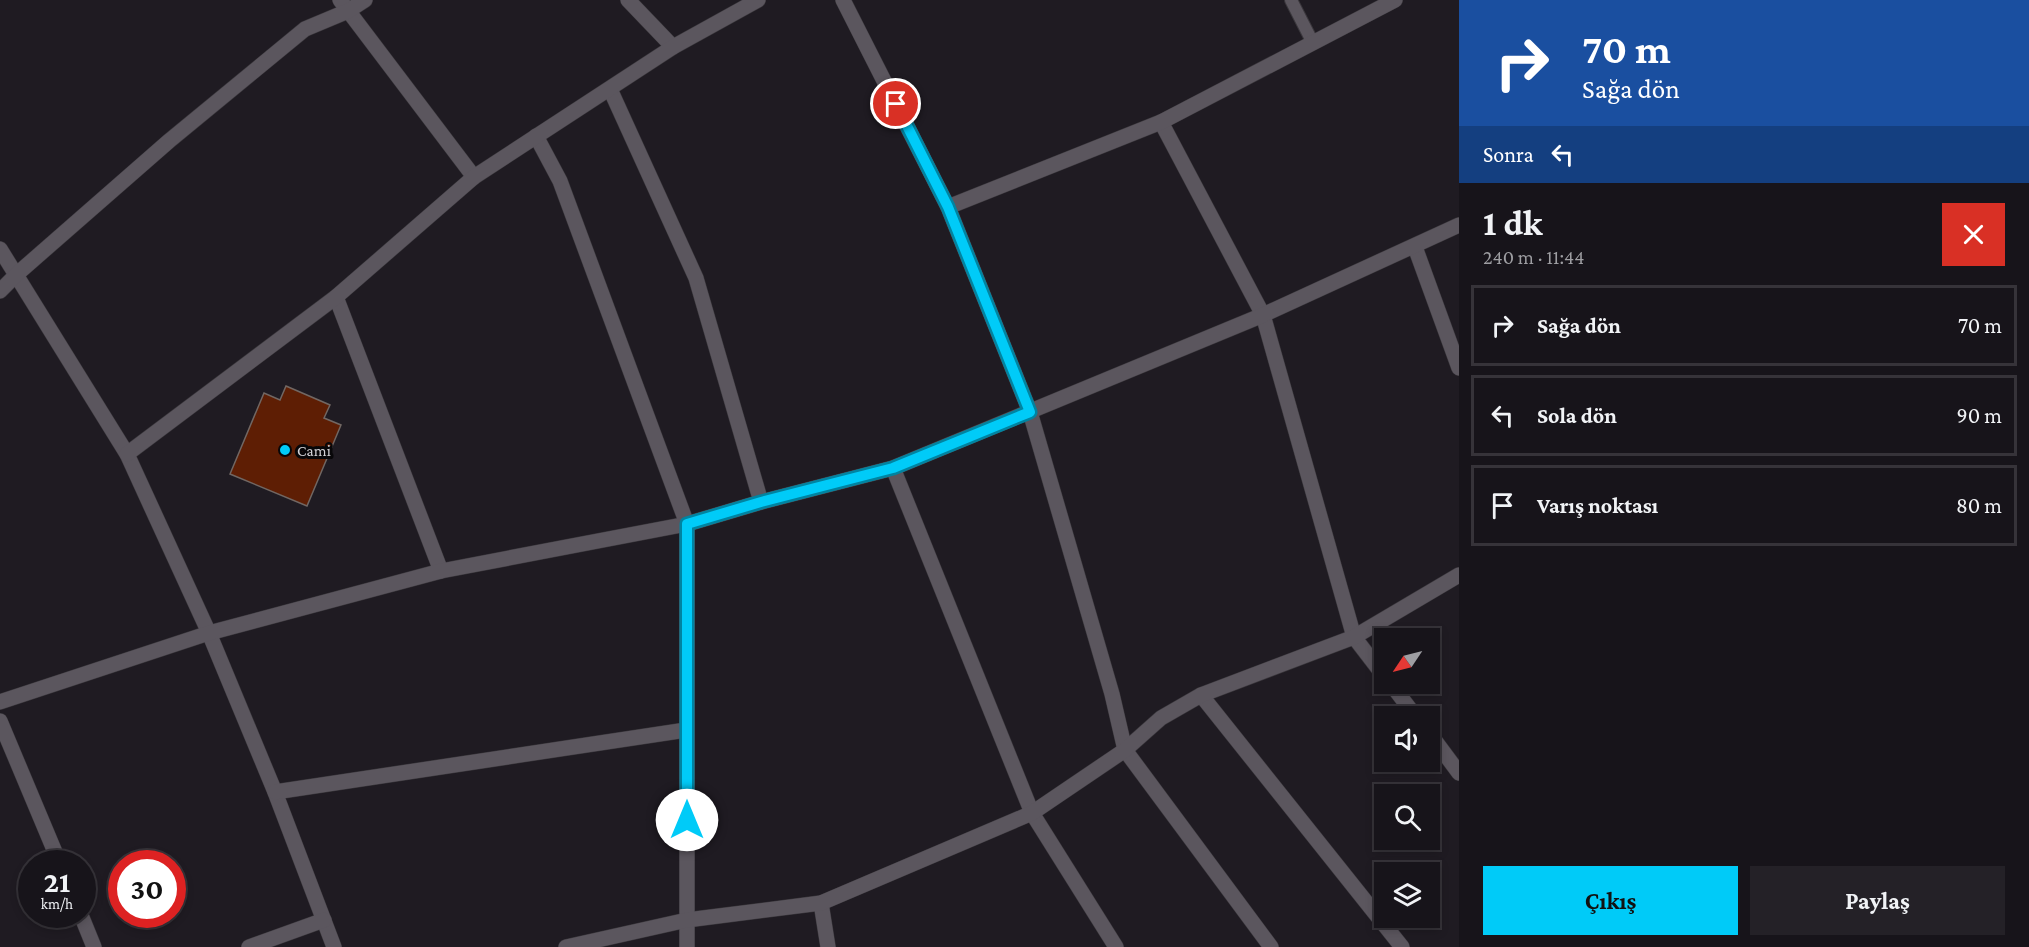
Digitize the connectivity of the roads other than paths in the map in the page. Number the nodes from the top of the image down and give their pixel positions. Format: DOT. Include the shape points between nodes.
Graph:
graph roads {
  1 [pos="365,0"];
  2 [pos="628,0"];
  3 [pos="758,0"];
  4 [pos="843,0"];
  5 [pos="1291,0"];
  6 [pos="1395,0"];
  7 [pos="344,5"];
  8 [pos="1313,43"];
  9 [pos="673,46"];
  10 [pos="610,89"];
  11 [pos="1161,122"];
  12 [pos="536,136"];
  13 [pos="474,177"];
  14 [pos="948,207"];
  15 [pos="1459,225"];
  16 [pos="1415,247"];
  17 [pos="0,249"];
  18 [pos="17,274"];
  19 [pos="0,291"];
  20 [pos="336,297"];
  21 [pos="1263,315"];
  22 [pos="1459,368"];
  23 [pos="1030,412"];
  24 [pos="128,454"];
  25 [pos="893,468"];
  26 [pos="761,502"];
  27 [pos="687,524"];
  28 [pos="441,571"];
  29 [pos="1459,575"];
  30 [pos="209,633"];
  31 [pos="1354,637"];
  32 [pos="1374,663"];
  33 [pos="1399,694"];
  34 [pos="1201,695"];
  35 [pos="0,702"];
  36 [pos="1408,706"];
  37 [pos="0,721"];
  38 [pos="686,730"];
  39 [pos="1440,747"];
  40 [pos="1125,750"];
  41 [pos="1459,772"];
  42 [pos="275,792"];
  43 [pos="1032,813"];
  44 [pos="54,850"];
  45 [pos="821,903"];
  46 [pos="324,920"];
  47 [pos="687,920"];
  48 [pos="86,928"];
  49 [pos="94,947"];
  50 [pos="249,947"];
  51 [pos="334,947"];
  52 [pos="566,947"];
  53 [pos="687,947"];
  54 [pos="828,947"];
  55 [pos="1116,947"];
  56 [pos="1271,947"];
  57 [pos="1402,947"];
  1 -- 7 [label="street"];
  2 -- 9 [label="street"];
  3 -- 9 [label="street"];
  4 -- 14 [label="street"];
  5 -- 8 [label="lane"];
  6 -- 8 [label="street"];
  7 -- 13 [label="street"];
  7 -- 18 [label="street" via="305,29"];
  8 -- 11 [label="street"];
  9 -- 10 [label="street"];
  10 -- 12 [label="street"];
  10 -- 26 [label="street" via="696,278"];
  11 -- 14 [label="street"];
  11 -- 21 [label="street"];
  12 -- 13 [label="street"];
  12 -- 27 [label="street" via="560,181"];
  13 -- 20 [label="street"];
  14 -- 23 [label="street"];
  15 -- 16 [label="street"];
  16 -- 21 [label="street"];
  16 -- 22 [label="street"];
  17 -- 18 [label="street"];
  18 -- 19 [label="street"];
  18 -- 24 [label="street"];
  20 -- 24 [label="street"];
  20 -- 28 [label="street"];
  21 -- 23 [label="street"];
  21 -- 31 [label="street"];
  23 -- 25 [label="street"];
  23 -- 40 [label="street"];
  24 -- 30 [label="street"];
  25 -- 26 [label="street"];
  25 -- 43 [label="street"];
  26 -- 27 [label="street"];
  27 -- 28 [label="street"];
  27 -- 38 [label="street"];
  28 -- 30 [label="street"];
  29 -- 31 [label="street"];
  30 -- 35 [label="street"];
  30 -- 42 [label="street"];
  31 -- 32 [label="street"];
  31 -- 34 [label="street"];
  33 -- 36 [label="street"];
  34 -- 40 [label="street" via="1161,718"];
  34 -- 57 [label="street"];
  37 -- 44 [label="street"];
  38 -- 42 [label="street"];
  38 -- 47 [label="street"];
  39 -- 41 [label="street"];
  40 -- 43 [label="street"];
  40 -- 56 [label="street"];
  42 -- 46 [label="street"];
  43 -- 45 [label="street"];
  43 -- 55 [label="street"];
  45 -- 47 [label="street"];
  45 -- 54 [label="street"];
  46 -- 50 [label="street"];
  46 -- 51 [label="street"];
  47 -- 52 [label="street"];
  47 -- 53 [label="street"];
  48 -- 49 [label="street"];
}
